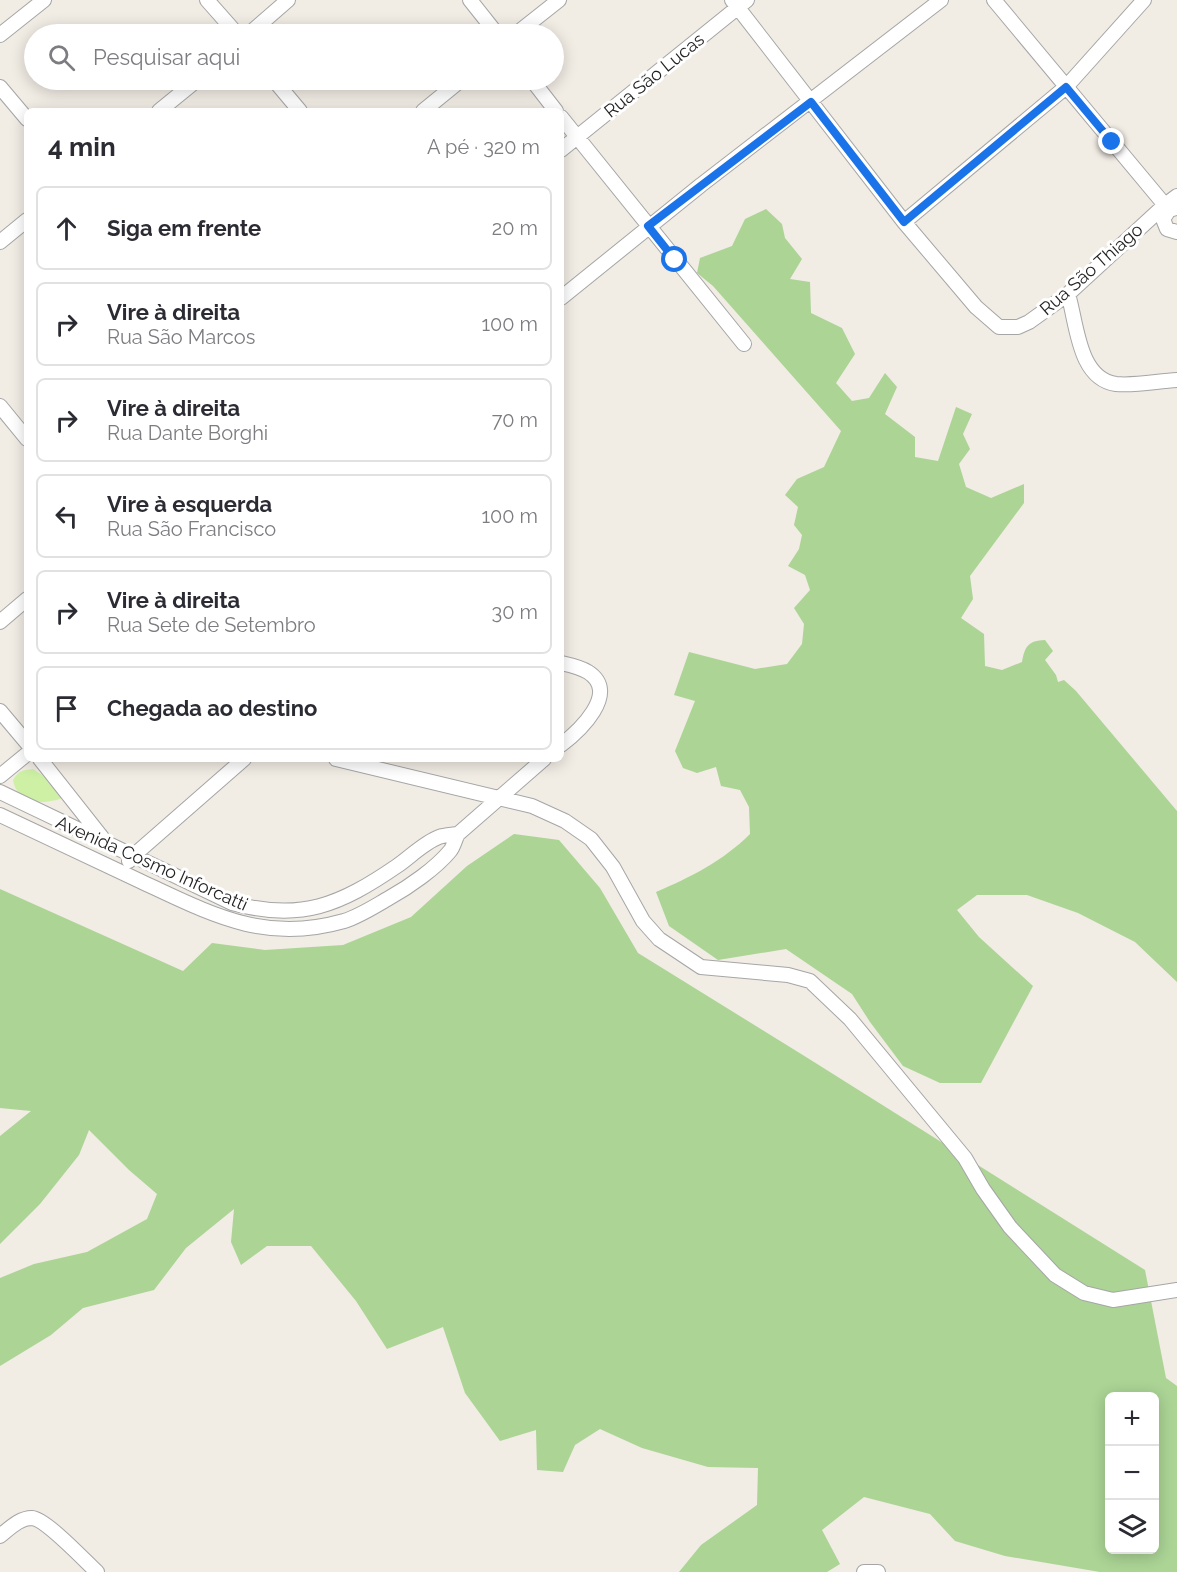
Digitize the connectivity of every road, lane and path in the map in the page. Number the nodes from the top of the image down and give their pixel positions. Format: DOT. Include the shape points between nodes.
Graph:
graph roads {
  1 [pos="44,0"];
  2 [pos="207,0"];
  3 [pos="288,0"];
  4 [pos="470,0"];
  5 [pos="559,0"];
  6 [pos="941,0"];
  7 [pos="994,0"];
  8 [pos="1144,0"];
  9 [pos="739,2"];
  10 [pos="228,24"];
  11 [pos="260,24"];
  12 [pos="489,24"];
  13 [pos="529,24"];
  14 [pos="0,35"];
  15 [pos="0,87"];
  16 [pos="1066,87"];
  17 [pos="184,90"];
  18 [pos="282,90"];
  19 [pos="449,90"];
  20 [pos="540,90"];
  21 [pos="811,102"];
  22 [pos="163,108"];
  23 [pos="297,108"];
  24 [pos="427,108"];
  25 [pos="554,108"];
  26 [pos="24,115"];
  27 [pos="564,121"];
  28 [pos="576,137"];
  29 [pos="564,147"];
  30 [pos="1177,196"];
  31 [pos="1170,208"];
  32 [pos="24,222"];
  33 [pos="904,222"];
  34 [pos="648,226"];
  35 [pos="1177,234"];
  36 [pos="0,242"];
  37 [pos="1068,294"];
  38 [pos="564,296"];
  39 [pos="744,344"];
  40 [pos="1177,380"];
  41 [pos="0,406"];
  42 [pos="24,434"];
  43 [pos="24,602"];
  44 [pos="0,622"];
  45 [pos="564,664"];
  46 [pos="0,711"];
  47 [pos="24,739"];
  48 [pos="564,744"];
  49 [pos="24,756"];
  50 [pos="42,762"];
  51 [pos="241,762"];
  52 [pos="348,762"];
  53 [pos="540,762"];
  54 [pos="0,776"];
  55 [pos="0,792"];
  56 [pos="497,798"];
  57 [pos="0,815"];
  58 [pos="458,834"];
  59 [pos="107,844"];
  60 [pos="133,856"];
  61 [pos="122,872"];
  62 [pos="1177,1290"];
  63 [pos="0,1536"];
  64 [pos="97,1572"];
  65 [pos="865,1572"];
  66 [pos="878,1572"];
  1 -- 14 [label="street"];
  2 -- 10 [label="street"];
  3 -- 11 [label="street"];
  4 -- 12 [label="street"];
  5 -- 13 [label="street"];
  6 -- 21 [label="street"];
  7 -- 16 [label="street"];
  8 -- 16 [label="street"];
  9 -- 21 [label="street"];
  9 -- 28 [label="street, Rua São Lucas"];
  15 -- 26 [label="street"];
  16 -- 31 [label="street"];
  16 -- 33 [label="street"];
  17 -- 22 [label="street"];
  18 -- 23 [label="street"];
  19 -- 24 [label="street"];
  20 -- 25 [label="street"];
  21 -- 33 [label="street"];
  21 -- 34 [label="street"];
  27 -- 28 [label="street"];
  28 -- 29 [label="street, Rua São Lucas"];
  28 -- 34 [label="street"];
  30 -- 31 [label="street, Rua São Thiago"];
  31 -- 35 [label="street" via="1164,224"];
  31 -- 37 [label="street, Rua São Thiago"];
  32 -- 36 [label="street"];
  33 -- 37 [label="street, Rua São Thiago" via="976,307 999,327 1018,327 1029,322"];
  34 -- 38 [label="street"];
  34 -- 39 [label="street"];
  37 -- 40 [label="street" via="1086,359 1096,376 1118,384"];
  41 -- 42 [label="street"];
  43 -- 44 [label="street"];
  45 -- 48 [label="street" via="589,673 600,689 588,720"];
  46 -- 47 [label="street"];
  49 -- 54 [label="street"];
  50 -- 59 [label="street"];
  51 -- 60 [label="street"];
  52 -- 56 [label="street"];
  53 -- 56 [label="street"];
  55 -- 59 [label="street, Avenida Cosmo Inforcatti"];
  56 -- 58 [label="street"];
  56 -- 62 [label="street" via="532,807 591,839 614,867 643,921 659,939 701,967 788,975 810,981 850,1019 965,1158 1010,1227 1055,1275 1084,1293 1113,1300"];
  57 -- 61 [label="street, Avenida Cosmo Inforcatti"];
  58 -- 60 [label="street, Avenida Cosmo Inforcatti" via="438,837 350,896 325,906 288,911 232,903"];
  58 -- 61 [label="street, Avenida Cosmo Inforcatti" via="451,850 394,896 345,921 283,930 238,924"];
  59 -- 60 [label="street, Avenida Cosmo Inforcatti"];
  60 -- 61 [label="street"];
  63 -- 64 [label="street" via="25,1519 39,1520"];
  65 -- 66 [label="street"];
}
